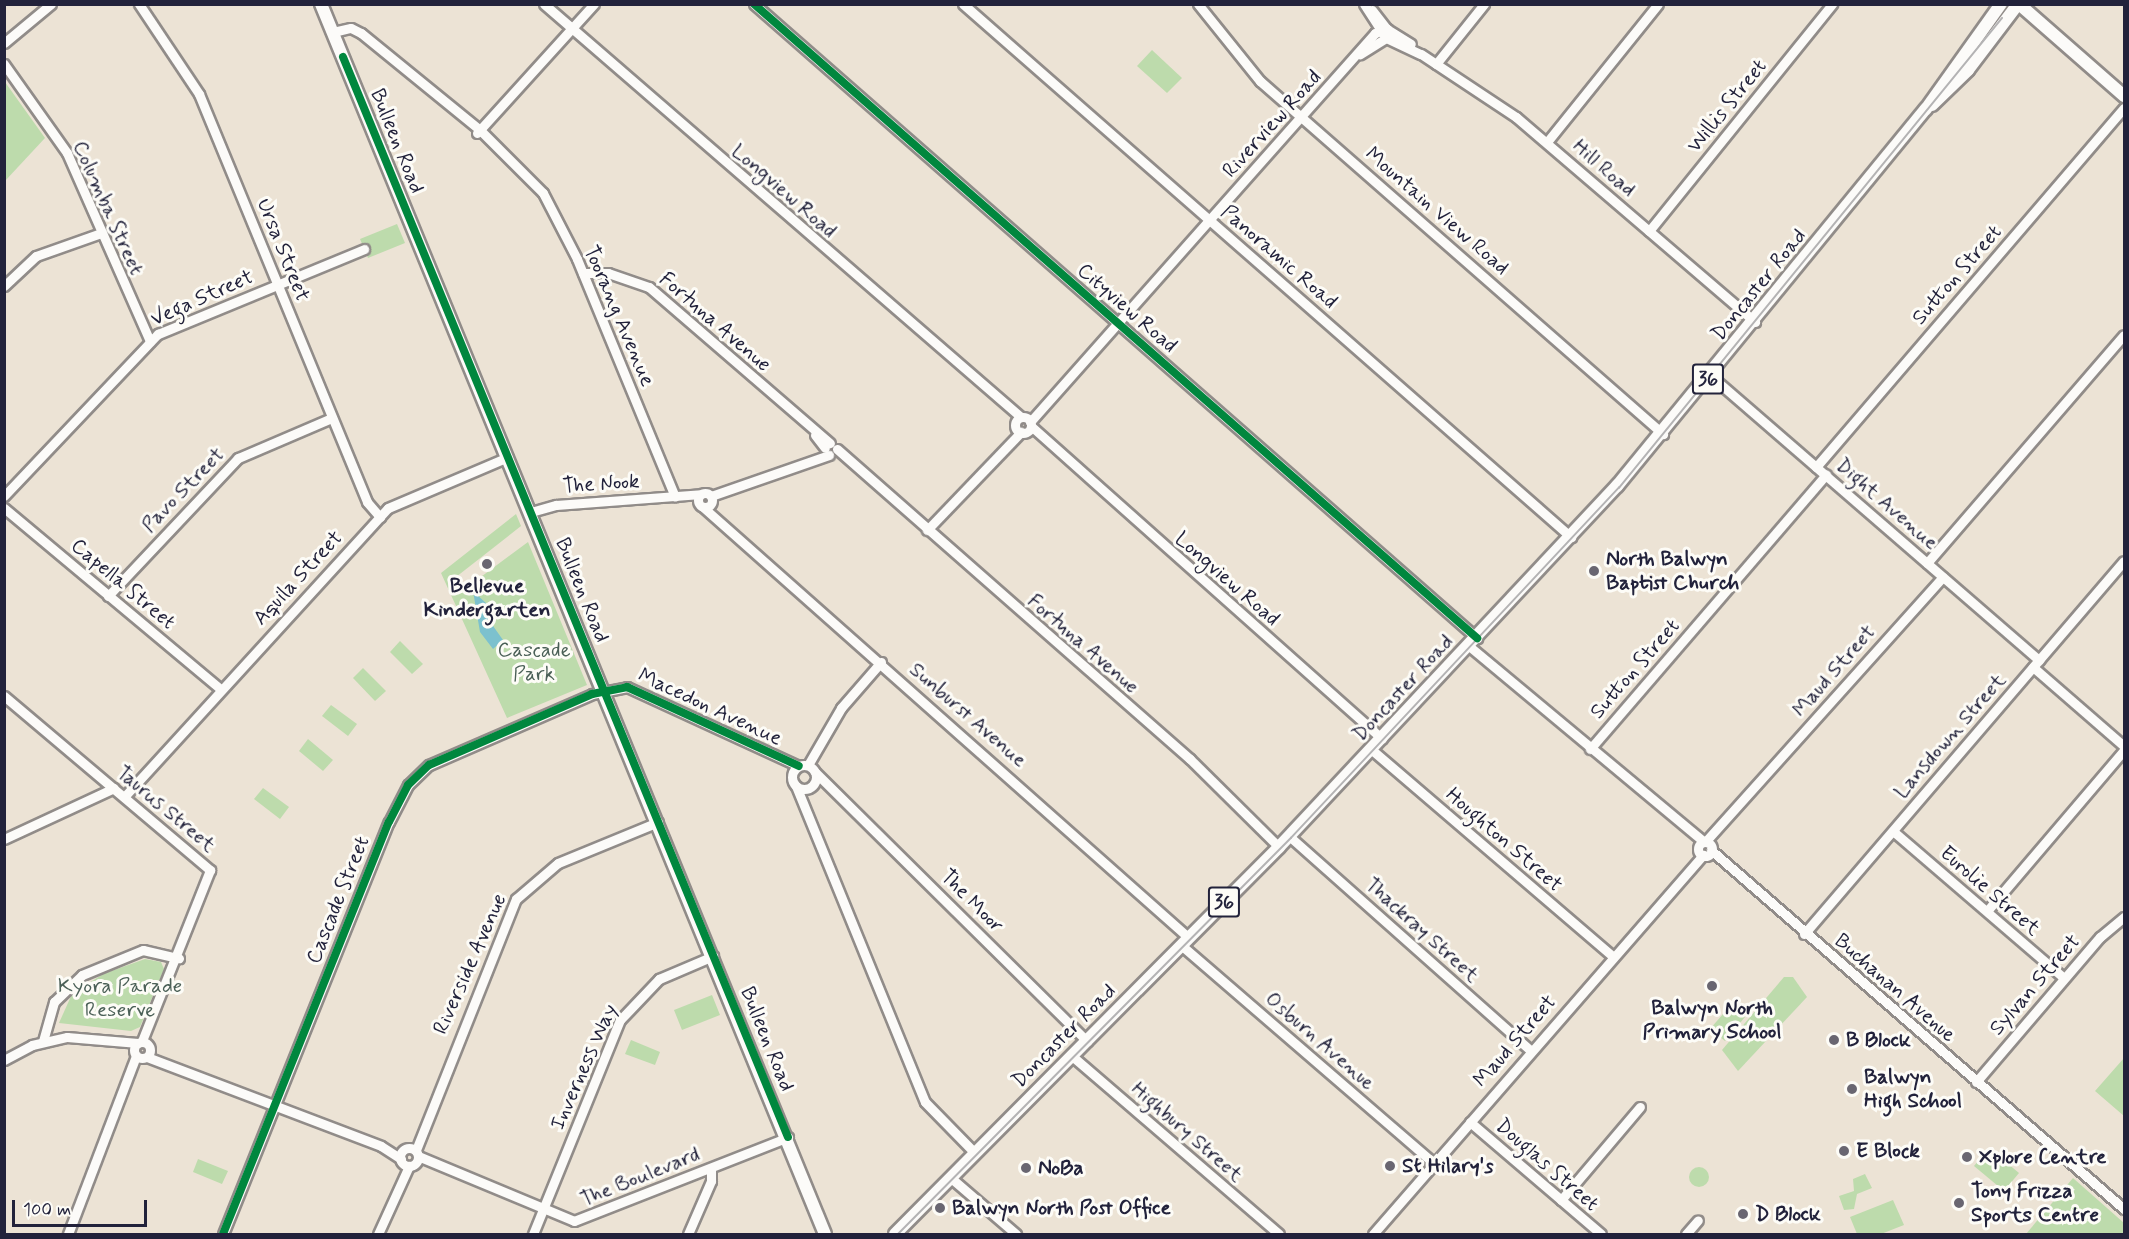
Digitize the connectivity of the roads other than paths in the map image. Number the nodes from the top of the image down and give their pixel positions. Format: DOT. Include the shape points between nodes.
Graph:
graph roads {
  1 [pos="51,4"];
  2 [pos="139,4"];
  3 [pos="321,4"];
  4 [pos="544,4"];
  5 [pos="594,4"];
  6 [pos="753,4"];
  7 [pos="963,4"];
  8 [pos="1198,4"];
  9 [pos="1366,4"];
  10 [pos="1484,4"];
  11 [pos="1658,4"];
  12 [pos="1832,4"];
  13 [pos="2001,4"];
  14 [pos="2019,4"];
  15 [pos="572,29"];
  16 [pos="333,32"];
  17 [pos="1384,32"];
  18 [pos="4,43"];
  19 [pos="4,64"];
  20 [pos="1436,64"];
  21 [pos="2124,96"];
  22 [pos="2124,108"];
  23 [pos="1926,109"];
  24 [pos="1302,117"];
  25 [pos="478,133"];
  26 [pos="1547,142"];
  27 [pos="1209,220"];
  28 [pos="99,230"];
  29 [pos="1649,231"];
  30 [pos="364,249"];
  31 [pos="583,273"];
  32 [pos="278,285"];
  33 [pos="4,286"];
  34 [pos="1116,322"];
  35 [pos="1755,322"];
  36 [pos="2124,335"];
  37 [pos="150,341"];
  38 [pos="1711,376"];
  39 [pos="332,418"];
  40 [pos="1023,425"];
  41 [pos="1663,434"];
  42 [pos="830,450"];
  43 [pos="508,457"];
  44 [pos="1816,466"];
  45 [pos="1826,475"];
  46 [pos="4,496"];
  47 [pos="675,497"];
  48 [pos="706,501"];
  49 [pos="4,508"];
  50 [pos="531,513"];
  51 [pos="380,517"];
  52 [pos="927,530"];
  53 [pos="1571,537"];
  54 [pos="2124,561"];
  55 [pos="1927,563"];
  56 [pos="1940,574"];
  57 [pos="108,596"];
  58 [pos="1473,642"];
  59 [pos="881,662"];
  60 [pos="2036,663"];
  61 [pos="219,688"];
  62 [pos="604,692"];
  63 [pos="4,696"];
  64 [pos="1382,739"];
  65 [pos="2124,748"];
  66 [pos="1590,749"];
  67 [pos="1372,750"];
  68 [pos="774,758"];
  69 [pos="810,771"];
  70 [pos="798,784"];
  71 [pos="114,788"];
  72 [pos="126,799"];
  73 [pos="658,822"];
  74 [pos="1893,831"];
  75 [pos="1289,836"];
  76 [pos="4,839"];
  77 [pos="1279,847"];
  78 [pos="1705,849"];
  79 [pos="1987,911"];
  80 [pos="2124,917"];
  81 [pos="1804,934"];
  82 [pos="1185,942"];
  83 [pos="713,956"];
  84 [pos="1612,956"];
  85 [pos="179,958"];
  86 [pos="2064,978"];
  87 [pos="43,1041"];
  88 [pos="1087,1041"];
  89 [pos="142,1050"];
  90 [pos="1531,1052"];
  91 [pos="1071,1056"];
  92 [pos="4,1060"];
  93 [pos="1976,1082"];
  94 [pos="276,1103"];
  95 [pos="1640,1107"];
  96 [pos="1470,1122"];
  97 [pos="788,1137"];
  98 [pos="975,1153"];
  99 [pos="409,1157"];
  100 [pos="1434,1163"];
  101 [pos="711,1168"];
  102 [pos="696,1174"];
  103 [pos="951,1178"];
  104 [pos="704,1196"];
  105 [pos="1561,1200"];
  106 [pos="2124,1209"];
  107 [pos="543,1210"];
  108 [pos="1698,1220"];
  109 [pos="826,1233"];
  110 [pos="68,1234"];
  111 [pos="223,1234"];
  112 [pos="378,1234"];
  113 [pos="533,1234"];
  114 [pos="688,1234"];
  115 [pos="895,1234"];
  116 [pos="1016,1234"];
  117 [pos="1279,1234"];
  118 [pos="1373,1234"];
  119 [pos="1601,1234"];
  120 [pos="1686,1234"];
  1 -- 18 [label="street"];
  2 -- 32 [label="street, Ursa Street" via="194,83"];
  3 -- 16 [label="main road, Bulleen Road"];
  4 -- 15 [label="street, Longview Road"];
  5 -- 15 [label="street"];
  6 -- 34 [label="street, Cityview Road"];
  7 -- 27 [label="street, Panoramic Road"];
  8 -- 24 [label="street, Mountain View Road" via="1251,72"];
  9 -- 17 [label="street, Hill Road"];
  10 -- 20 [label="street"];
  11 -- 26 [label="street"];
  12 -- 29 [label="street, Willis Street"];
  13 -- 23 [label="main road, Doncaster Road / 36"];
  14 -- 21 [label="main road"];
  14 -- 23 [label="main road, Doncaster Road / 36" via="1968,70"];
  15 -- 25 [label="street"];
  15 -- 40 [label="street, Longview Road"];
  16 -- 25 [label="street, Toorang Avenue" via="357,30"];
  16 -- 43 [label="main road, Bulleen Road"];
  17 -- 20 [label="street, Hill Road"];
  17 -- 24 [label="street, Riverview Road"];
  19 -- 28 [label="street, Columba Street" via="67,153"];
  20 -- 26 [label="street, Hill Road"];
  22 -- 44 [label="street, Sutton Street"];
  23 -- 35 [label="main road, Doncaster Road / 36"];
  24 -- 27 [label="street, Riverview Road"];
  24 -- 41 [label="street, Mountain View Road"];
  25 -- 31 [label="street, Toorang Avenue" via="546,198"];
  26 -- 29 [label="street, Hill Road"];
  27 -- 34 [label="street, Riverview Road"];
  27 -- 53 [label="street, Panoramic Road"];
  28 -- 33 [label="street" via="30,259"];
  28 -- 37 [label="street, Columba Street"];
  29 -- 35 [label="street, Hill Road"];
  30 -- 32 [label="street, Vega Street"];
  31 -- 42 [label="street, Fortuna Avenue" via="608,273 649,287"];
  31 -- 47 [label="street, Toorang Avenue"];
  32 -- 37 [label="street, Vega Street"];
  32 -- 39 [label="street, Ursa Street"];
  34 -- 40 [label="street, Riverview Road"];
  34 -- 58 [label="street, Cityview Road"];
  35 -- 38 [label="main road, Doncaster Road / 36"];
  36 -- 55 [label="street"];
  37 -- 46 [label="street, Vega Street"];
  38 -- 41 [label="main road, Doncaster Road / 36"];
  38 -- 44 [label="street, Dight Avenue"];
  39 -- 51 [label="street, Ursa Street" via="367,502"];
  39 -- 57 [label="street, Pavo Street" via="238,458"];
  40 -- 52 [label="street, Riverview Road"];
  40 -- 64 [label="street, Longview Road"];
  41 -- 53 [label="main road, Doncaster Road / 36"];
  42 -- 48 [label="street"];
  42 -- 52 [label="street, Fortuna Avenue"];
  43 -- 50 [label="main road, Bulleen Road"];
  43 -- 51 [label="street, Aquila Street" via="397,502"];
  44 -- 45 [label="street, Dight Avenue"];
  45 -- 55 [label="street, Dight Avenue"];
  45 -- 66 [label="street, Sutton Street"];
  47 -- 48 [label="street, The Nook"];
  47 -- 50 [label="street, The Nook" via="556,505"];
  48 -- 59 [label="street, Sunburst Avenue" via="721,521"];
  49 -- 57 [label="street, Capella Street"];
  50 -- 62 [label="main road, Bulleen Road"];
  51 -- 61 [label="street, Aquila Street"];
  52 -- 77 [label="street, Fortuna Avenue" via="1190,759"];
  53 -- 58 [label="main road, Doncaster Road / 36"];
  54 -- 60 [label="street, Lansdown Street"];
  55 -- 56 [label="street, Dight Avenue"];
  56 -- 60 [label="street, Dight Avenue"];
  56 -- 78 [label="street, Maud Street"];
  57 -- 61 [label="street, Capella Street"];
  58 -- 64 [label="main road, Doncaster Road / 36"];
  58 -- 66 [label="street, Buchanan Avenue"];
  59 -- 69 [label="street" via="841,708"];
  59 -- 82 [label="street, Sunburst Avenue"];
  60 -- 65 [label="street, Dight Avenue"];
  60 -- 74 [label="street, Lansdown Street"];
  61 -- 72 [label="street, Aquila Street"];
  62 -- 68 [label="street, Macedon Avenue" via="634,689"];
  62 -- 73 [label="main road, Bulleen Road"];
  62 -- 94 [label="street, Cascade Street" via="454,750 408,785"];
  63 -- 71 [label="street, Taurus Street"];
  64 -- 67 [label="main road, Doncaster Road / 36"];
  65 -- 79 [label="street"];
  66 -- 78 [label="street, Buchanan Avenue"];
  67 -- 75 [label="main road, Doncaster Road / 36"];
  67 -- 84 [label="street, Houghton Street"];
  68 -- 69 [label="street, Macedon Avenue"];
  68 -- 70 [label="street, Macedon Avenue"];
  69 -- 70 [label="street"];
  69 -- 70 [label="street"];
  69 -- 88 [label="street, The Moor" via="832,788"];
  70 -- 98 [label="street, Macedon Avenue" via="806,814 925,1102"];
  71 -- 72 [label="street, Taurus Street"];
  71 -- 76 [label="street"];
  72 -- 85 [label="street, Taurus Street" via="210,870"];
  73 -- 83 [label="main road, Bulleen Road"];
  73 -- 99 [label="street, Riverside Avenue" via="558,863 516,899"];
  74 -- 79 [label="street, Eurolie Street"];
  74 -- 81 [label="street, Lansdown Street"];
  75 -- 77 [label="main road, Doncaster Road / 36"];
  75 -- 90 [label="street, Thackray Street"];
  77 -- 82 [label="main road, Doncaster Road / 36"];
  78 -- 81 [label="street, Buchanan Avenue"];
  78 -- 84 [label="street, Maud Street"];
  79 -- 86 [label="street, Eurolie Street"];
  80 -- 86 [label="street, Sylvan Street"];
  81 -- 93 [label="street, Buchanan Avenue"];
  82 -- 88 [label="main road, Doncaster Road / 36"];
  82 -- 100 [label="street, Osburn Avenue"];
  83 -- 97 [label="main road, Bulleen Road"];
  83 -- 107 [label="street, Inverness Way" via="659,979 620,1020"];
  84 -- 90 [label="street, Maud Street"];
  85 -- 87 [label="street" via="143,950 82,975 54,1002"];
  85 -- 89 [label="street, Taurus Street"];
  86 -- 93 [label="street, Sylvan Street"];
  87 -- 89 [label="street, The Boulevard" via="101,1038"];
  87 -- 92 [label="street, The Boulevard"];
  88 -- 91 [label="main road, Doncaster Road / 36"];
  89 -- 94 [label="street, The Boulevard"];
  89 -- 110 [label="street, Taurus Street"];
  90 -- 96 [label="street, Maud Street"];
  91 -- 98 [label="main road, Doncaster Road / 36"];
  91 -- 117 [label="street, Highbury Street"];
  93 -- 106 [label="street, Buchanan Avenue"];
  94 -- 99 [label="street, The Boulevard"];
  94 -- 111 [label="street, Cascade Street"];
  95 -- 105 [label="street"];
  96 -- 100 [label="street, Maud Street"];
  96 -- 105 [label="street, Douglas Street"];
  97 -- 101 [label="street, The Boulevard"];
  97 -- 109 [label="main road, Bulleen Road"];
  98 -- 103 [label="main road, Doncaster Road / 36"];
  99 -- 107 [label="street, The Boulevard"];
  99 -- 112 [label="street, Riverside Avenue"];
  100 -- 118 [label="street, Maud Street"];
  101 -- 102 [label="street, The Boulevard"];
  101 -- 104 [label="street"];
  102 -- 104 [label="street"];
  102 -- 107 [label="street, The Boulevard" via="581,1220"];
  103 -- 115 [label="main road, Doncaster Road / 36"];
  103 -- 116 [label="street"];
  104 -- 114 [label="street"];
  105 -- 119 [label="street, Douglas Street"];
  107 -- 113 [label="street, Inverness Way"];
  108 -- 120 [label="street"];
}
